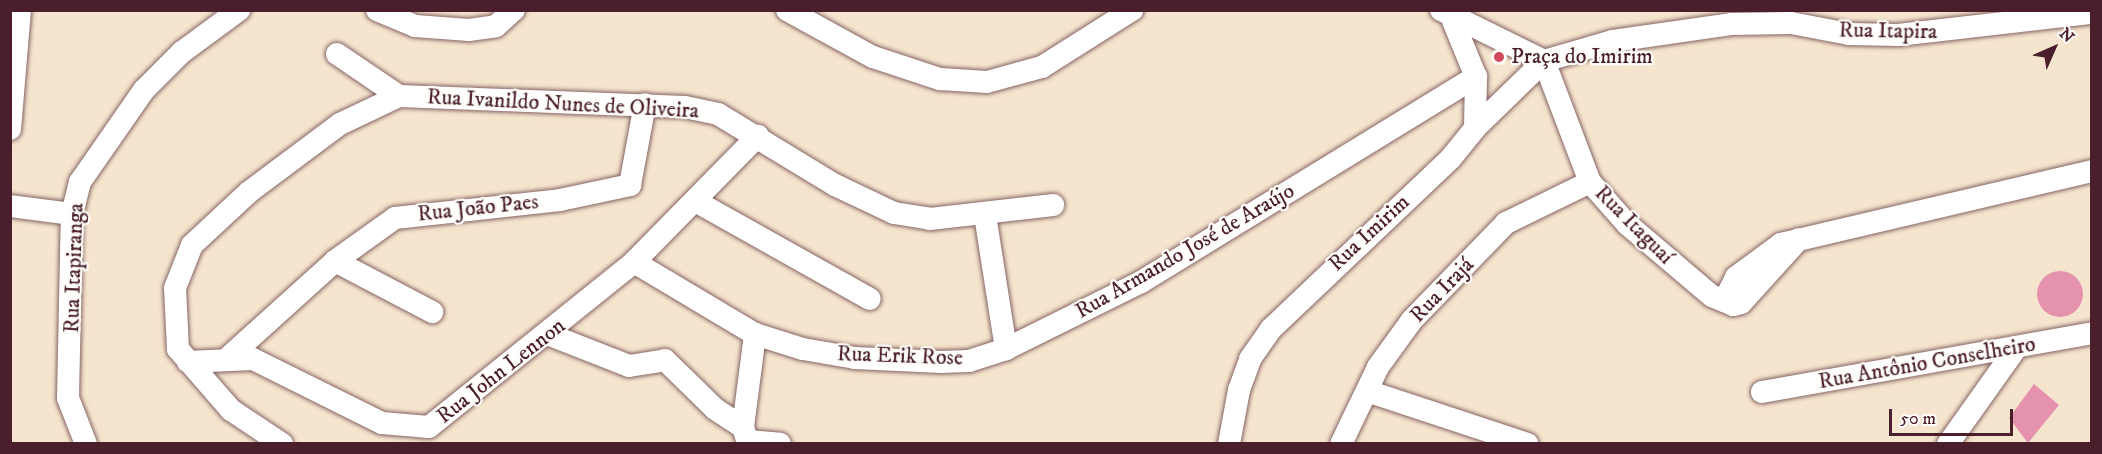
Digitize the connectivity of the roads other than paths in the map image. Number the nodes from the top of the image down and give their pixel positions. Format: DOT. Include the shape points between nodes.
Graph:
graph roads {
  1 [pos="20,10"];
  2 [pos="239,10"];
  3 [pos="377,10"];
  4 [pos="514,10"];
  5 [pos="787,10"];
  6 [pos="1132,10"];
  7 [pos="2091,13"];
  8 [pos="1447,16"];
  9 [pos="337,54"];
  10 [pos="1544,61"];
  11 [pos="1476,77"];
  12 [pos="399,96"];
  13 [pos="645,104"];
  14 [pos="1475,128"];
  15 [pos="10,129"];
  16 [pos="758,136"];
  17 [pos="2091,171"];
  18 [pos="1590,182"];
  19 [pos="697,202"];
  20 [pos="1053,205"];
  21 [pos="10,206"];
  22 [pos="72,214"];
  23 [pos="985,214"];
  24 [pos="335,261"];
  25 [pos="634,262"];
  26 [pos="870,299"];
  27 [pos="432,312"];
  28 [pos="2091,333"];
  29 [pos="755,334"];
  30 [pos="550,335"];
  31 [pos="2017,347"];
  32 [pos="1006,348"];
  33 [pos="231,356"];
  34 [pos="188,362"];
  35 [pos="1367,391"];
  36 [pos="1762,392"];
  37 [pos="746,437"];
  38 [pos="86,444"];
  39 [pos="282,444"];
  40 [pos="780,444"];
  41 [pos="1229,444"];
  42 [pos="1341,444"];
  43 [pos="1527,444"];
  44 [pos="1948,444"];
  1 -- 15 [label="street"];
  2 -- 22 [label="street, Rua Itapiranga" via="182,52 144,90 80,182"];
  3 -- 4 [label="street" via="415,26 469,30 496,26"];
  5 -- 6 [label="street" via="873,57 940,79 987,82 1042,67"];
  7 -- 10 [label="street, Rua Itapira" via="1898,35 1849,34 1791,23 1731,24 1613,41"];
  8 -- 10 [label="street"];
  8 -- 11 [label="street"];
  9 -- 12 [label="street"];
  10 -- 14 [label="street, Rua Itapira"];
  10 -- 18 [label="street, Rua Itaguaí"];
  11 -- 14 [label="street"];
  11 -- 32 [label="street, Rua Armando José de Araújo" via="1142,282"];
  12 -- 13 [label="street, Rua Ivanildo Nunes de Oliveira"];
  12 -- 34 [label="street" via="340,124 249,192 192,246 175,288 178,349"];
  13 -- 16 [label="street, Rua Ivanildo Nunes de Oliveira" via="718,114"];
  13 -- 24 [label="street, Rua João Paes" via="630,185 560,200 419,212 375,229"];
  14 -- 41 [label="street, Rua Imirim" via="1451,158 1271,329 1250,359 1239,390"];
  16 -- 19 [label="street, Rua John Lennon"];
  16 -- 23 [label="street, Rua Ivanildo Nunes de Oliveira" via="835,185 894,213 930,219"];
  17 -- 18 [label="street, Rua Itaguaí" via="1798,238 1751,263 1726,289 1724,302 1628,224"];
  18 -- 35 [label="street, Rua Irajá" via="1506,223 1391,345"];
  19 -- 25 [label="street, Rua John Lennon"];
  19 -- 26 [label="street"];
  20 -- 23 [label="street, Rua Ivanildo Nunes de Oliveira"];
  21 -- 22 [label="street"];
  22 -- 38 [label="street, Rua Itapiranga" via="68,398"];
  23 -- 32 [label="street"];
  24 -- 27 [label="street"];
  24 -- 33 [label="street, Rua João Paes"];
  25 -- 29 [label="street, Rua Erik Rose"];
  25 -- 30 [label="street, Rua John Lennon"];
  28 -- 31 [label="street, Rua Antônio Conselheiro"];
  29 -- 32 [label="street, Rua Erik Rose" via="855,358 969,361"];
  29 -- 37 [label="street"];
  30 -- 33 [label="street, Rua John Lennon" via="438,422 413,430 382,423 253,359"];
  30 -- 37 [label="street" via="629,366 665,360"];
  31 -- 36 [label="street, Rua Antônio Conselheiro"];
  31 -- 44 [label="street"];
  33 -- 34 [label="street, Rua John Lennon"];
  34 -- 39 [label="street" via="231,410"];
  35 -- 42 [label="street, Rua Irajá"];
  35 -- 43 [label="street"];
  37 -- 40 [label="street"];
}
